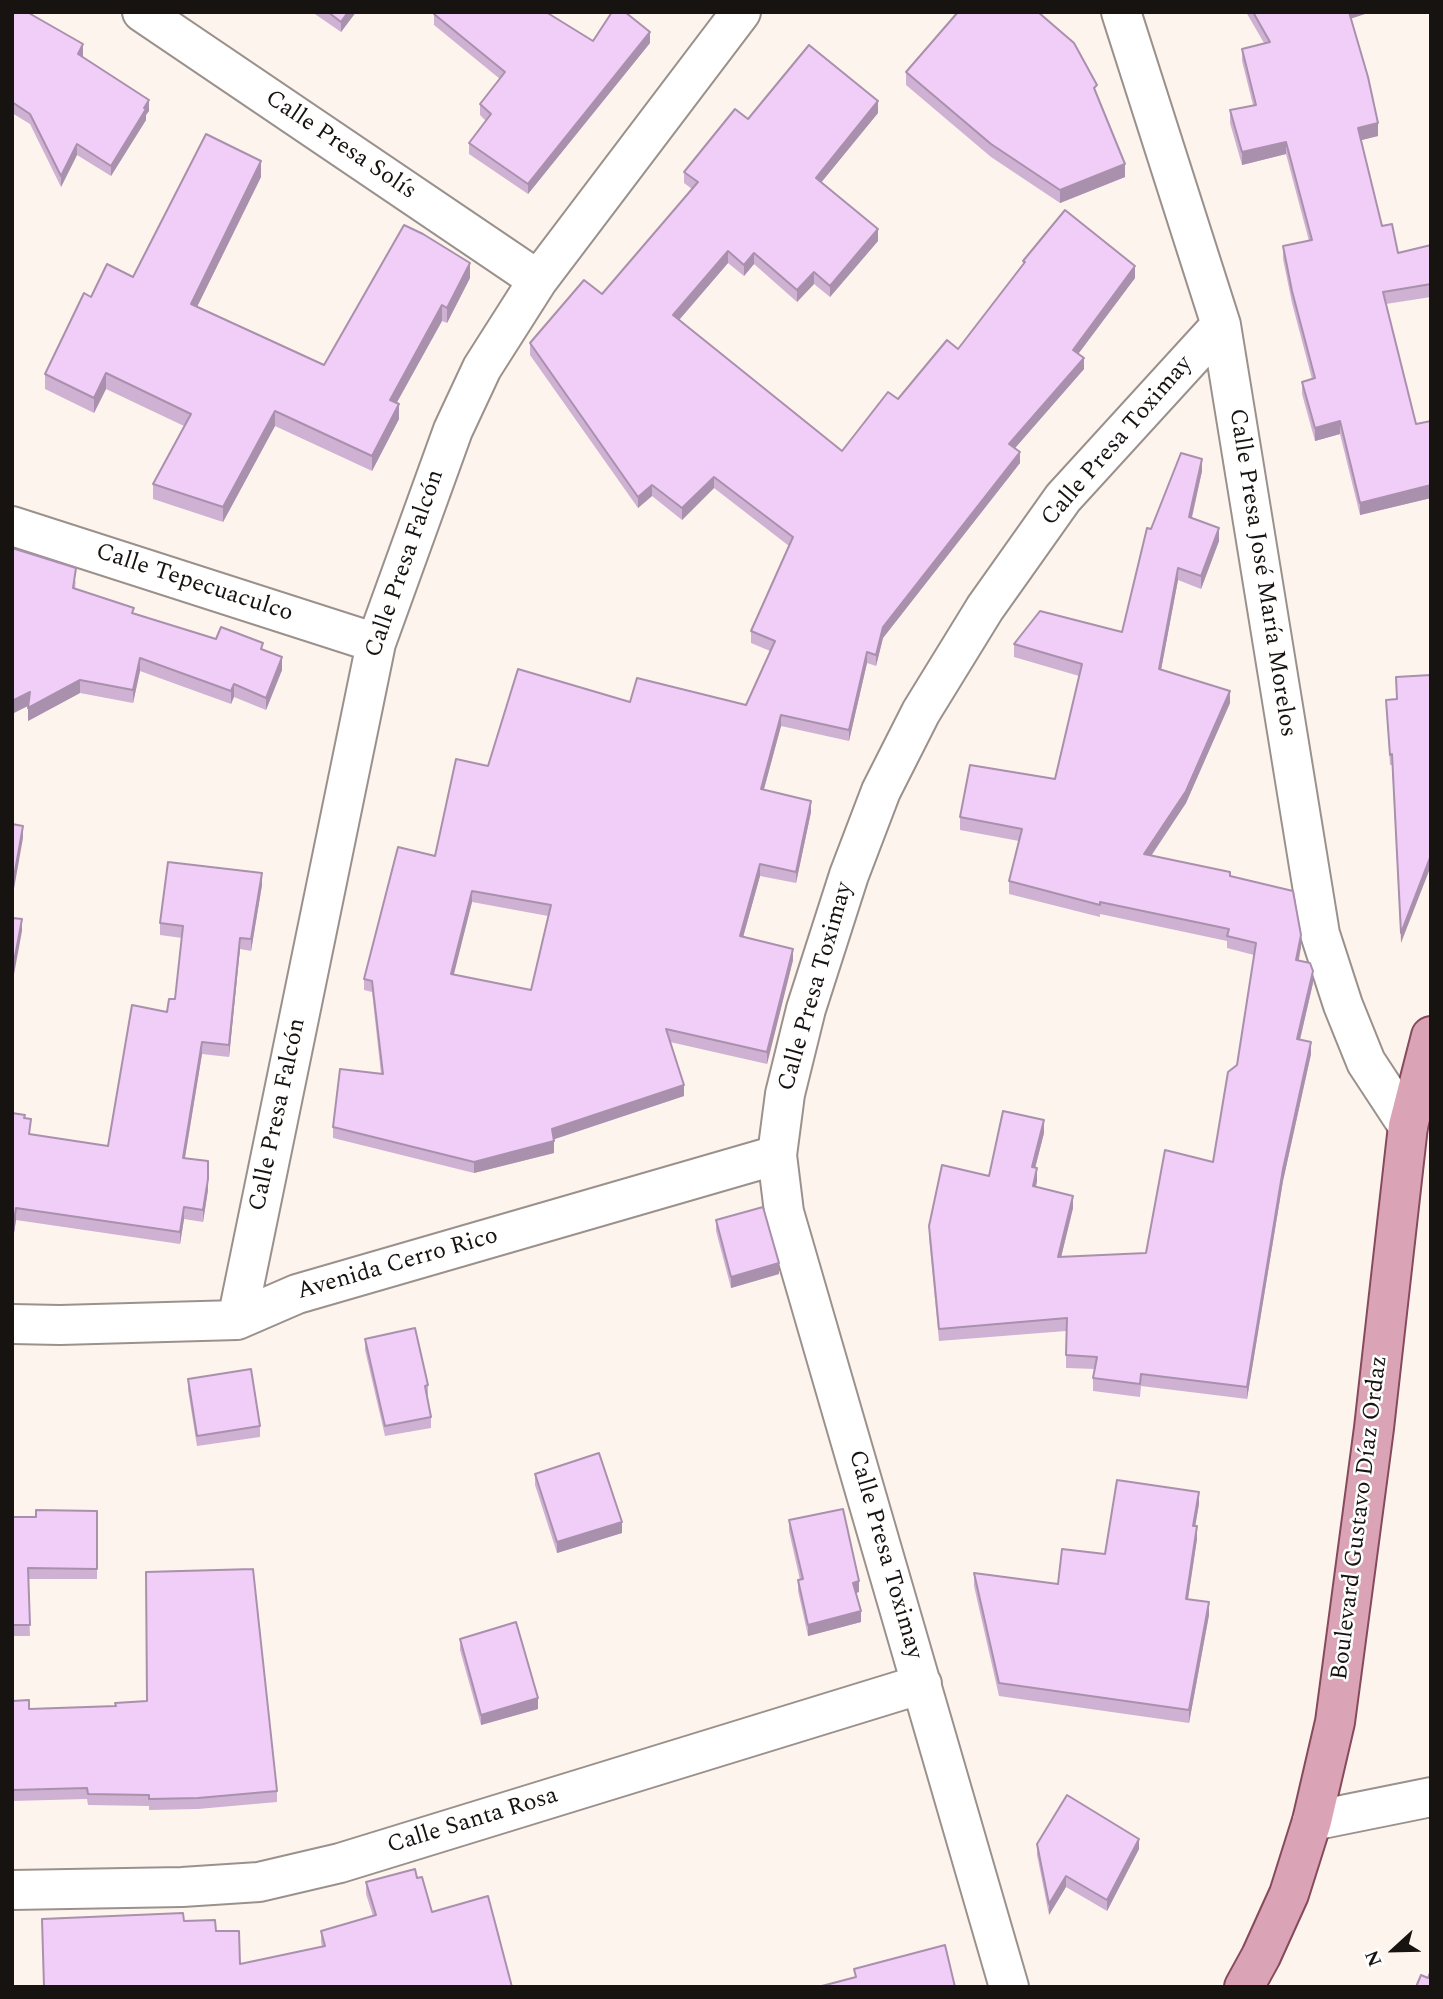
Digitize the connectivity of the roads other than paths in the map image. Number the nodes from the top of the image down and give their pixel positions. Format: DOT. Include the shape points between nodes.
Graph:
graph roads {
  1 [pos="142,12"];
  2 [pos="741,12"];
  3 [pos="1121,12"];
  4 [pos="538,280"];
  5 [pos="1221,325"];
  6 [pos="12,526"];
  7 [pos="376,643"];
  8 [pos="1431,1036"];
  9 [pos="1408,1126"];
  10 [pos="777,1155"];
  11 [pos="237,1320"];
  12 [pos="12,1324"];
  13 [pos="922,1685"];
  14 [pos="1431,1797"];
  15 [pos="1312,1821"];
  16 [pos="12,1890"];
  17 [pos="1009,1987"];
  18 [pos="1244,1987"];
  1 -- 4 [label="street, Calle Presa Solís"];
  2 -- 4 [label="street, Calle Presa Falcón"];
  3 -- 5 [label="street, Calle Presa José María Morelos"];
  4 -- 7 [label="street, Calle Presa Falcón" via="482,368 453,430"];
  5 -- 9 [label="street, Calle Presa José María Morelos" via="1320,934 1366,1062"];
  5 -- 10 [label="street, Calle Presa Toximay" via="1063,498 985,608 921,712 881,791 849,875 806,1009 785,1094"];
  6 -- 7 [label="street, Calle Tepecuaculco"];
  7 -- 11 [label="street, Calle Presa Falcón"];
  8 -- 9 [label="main road, Boulevard Gustavo Díaz Ordaz"];
  9 -- 15 [label="main road, Boulevard Gustavo Díaz Ordaz" via="1335,1722"];
  10 -- 11 [label="street, Avenida Cerro Rico" via="296,1294"];
  10 -- 13 [label="street, Calle Presa Toximay" via="784,1212"];
  11 -- 12 [label="street, Avenida Cerro Rico"];
  13 -- 16 [label="street, Calle Santa Rosa" via="340,1863 259,1882"];
  13 -- 17 [label="street, Calle Presa Toximay"];
  14 -- 15 [label="street"];
  15 -- 18 [label="main road, Boulevard Gustavo Díaz Ordaz" via="1289,1894"];
}
